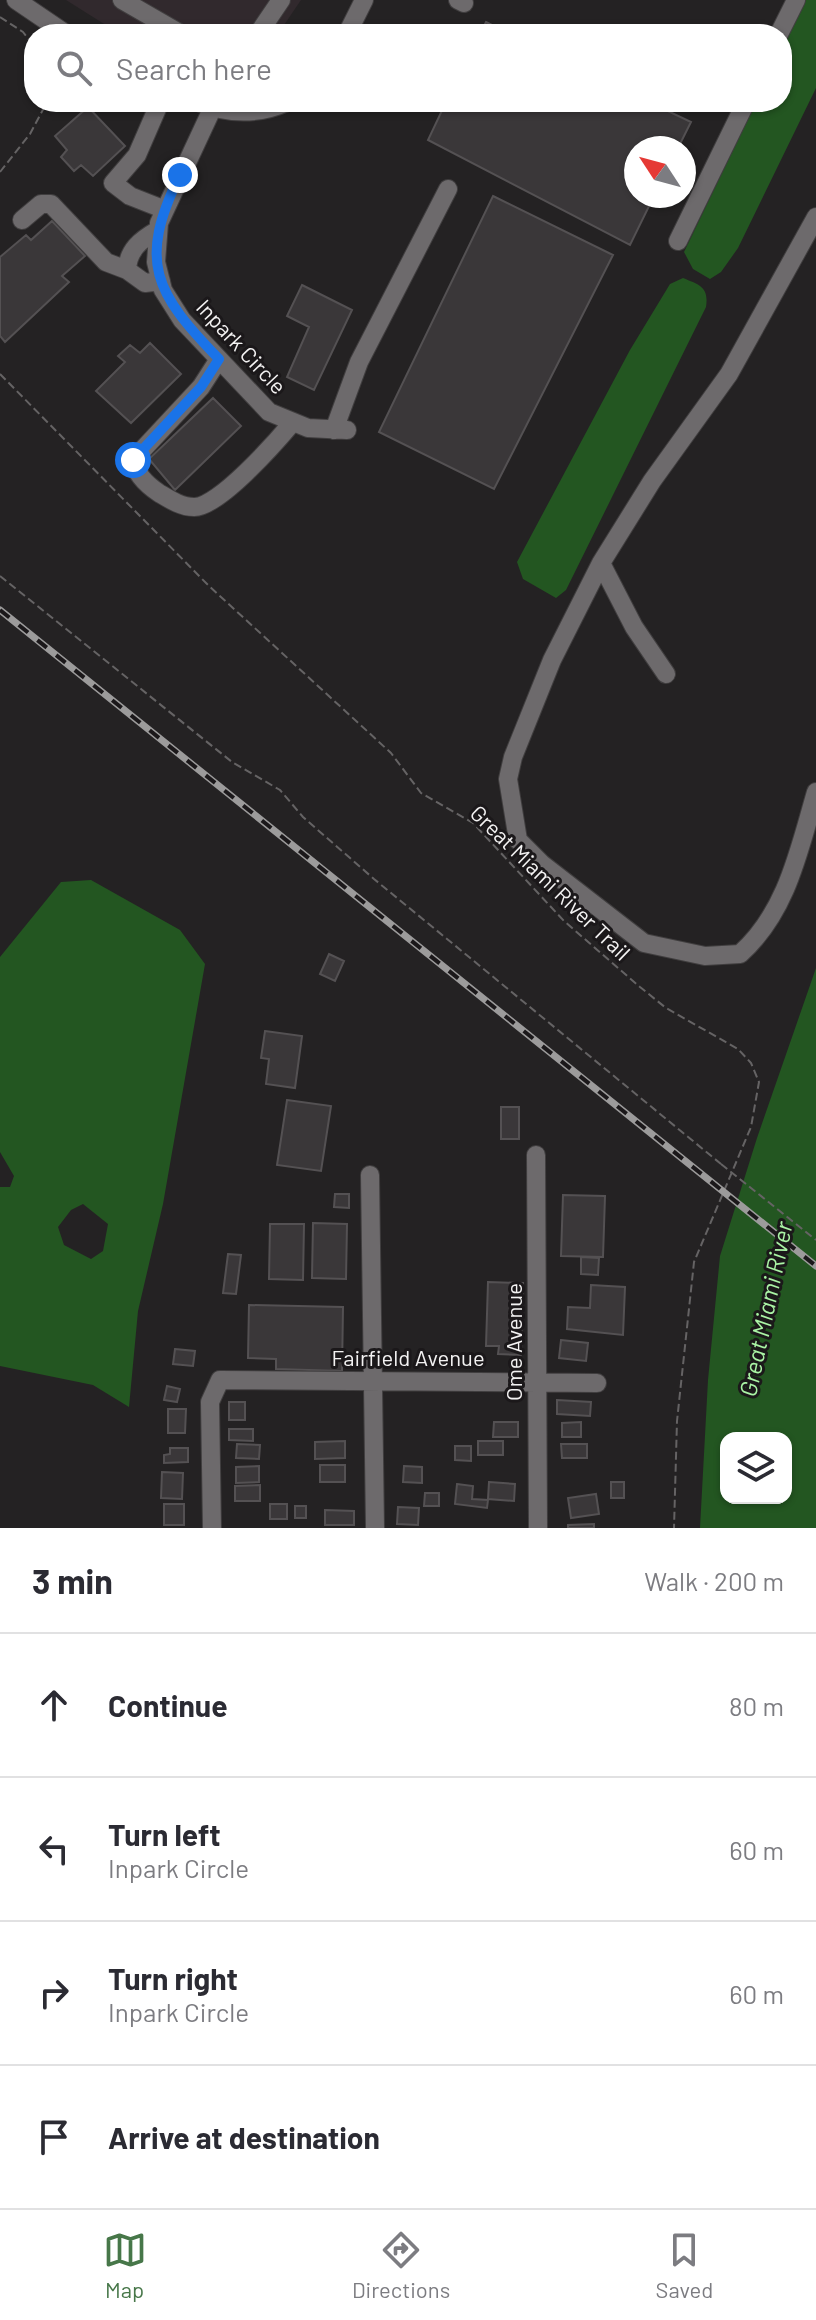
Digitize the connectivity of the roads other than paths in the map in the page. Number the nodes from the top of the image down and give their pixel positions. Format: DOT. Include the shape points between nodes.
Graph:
graph roads {
  1 [pos="16,0"];
  2 [pos="122,0"];
  3 [pos="281,0"];
  4 [pos="364,0"];
  5 [pos="796,0"];
  6 [pos="51,24"];
  7 [pos="164,24"];
  8 [pos="265,24"];
  9 [pos="352,24"];
  10 [pos="784,24"];
  11 [pos="156,112"];
  12 [pos="215,112"];
  13 [pos="741,112"];
  14 [pos="448,189"];
  15 [pos="163,209"];
  16 [pos="816,217"];
  17 [pos="22,220"];
  18 [pos="158,230"];
  19 [pos="678,241"];
  20 [pos="127,270"];
  21 [pos="161,281"];
  22 [pos="219,359"];
  23 [pos="292,423"];
  24 [pos="601,563"];
  25 [pos="666,674"];
  26 [pos="816,792"];
  27 [pos="536,1155"];
  28 [pos="370,1175"];
  29 [pos="537,1381"];
  30 [pos="374,1383"];
  31 [pos="597,1383"];
  32 [pos="212,1528"];
  33 [pos="375,1528"];
  34 [pos="538,1528"];
  1 -- 6 [label="street"];
  2 -- 7 [label="street"];
  3 -- 8 [label="street"];
  4 -- 9 [label="street"];
  5 -- 10 [label="street"];
  11 -- 15 [label="street" via="137,155 113,183"];
  12 -- 15 [label="street, Inpark Circle"];
  13 -- 19 [label="street"];
  14 -- 23 [label="street, Inpark Circle" via="359,362 340,430"];
  15 -- 18 [label="street, Inpark Circle"];
  16 -- 24 [label="street" via="729,374"];
  17 -- 20 [label="street" via="41,204 51,204 106,262"];
  18 -- 20 [label="street" via="134,248"];
  18 -- 21 [label="street, Inpark Circle"];
  20 -- 21 [label="street" via="145,283"];
  21 -- 22 [label="street, Inpark Circle" via="182,320"];
  22 -- 23 [label="street, Inpark Circle" via="269,412"];
  22 -- 23 [label="street" via="201,387 133,460 135,471 150,487 172,502 194,507 209,503"];
  24 -- 25 [label="street"];
  24 -- 26 [label="street" via="552,660 513,757 510,807 518,840 531,854 644,943 705,956 740,954 781,902"];
  27 -- 29 [label="street, Ome Avenue"];
  28 -- 30 [label="street"];
  29 -- 30 [label="street, Fairfield Avenue"];
  29 -- 31 [label="street, Fairfield Avenue"];
  29 -- 34 [label="street, Ome Avenue"];
  30 -- 32 [label="street, Fairfield Avenue" via="220,1380 210,1402"];
  30 -- 33 [label="street"];
}
